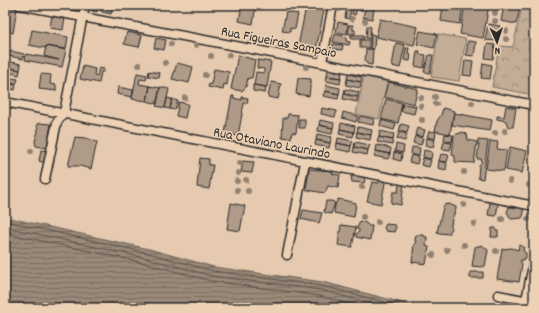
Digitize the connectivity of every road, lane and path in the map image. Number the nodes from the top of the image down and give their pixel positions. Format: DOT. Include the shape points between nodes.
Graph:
graph roads {
  1 [pos="19,5"];
  2 [pos="85,5"];
  3 [pos="333,5"];
  4 [pos="83,18"];
  5 [pos="322,62"];
  6 [pos="5,102"];
  7 [pos="534,105"];
  8 [pos="64,113"];
  9 [pos="305,162"];
  10 [pos="45,180"];
  11 [pos="534,206"];
  12 [pos="287,255"];
  13 [pos="534,260"];
  14 [pos="498,295"];
  15 [pos="530,301"];
  1 -- 4 [label="street, Rua Figueiras Sampaio"];
  2 -- 4 [label="street"];
  3 -- 5 [label="street"];
  4 -- 5 [label="street, Rua Figueiras Sampaio"];
  4 -- 8 [label="street"];
  5 -- 7 [label="street, Rua Figueiras Sampaio"];
  6 -- 8 [label="street, Rua Otaviano Laurindo"];
  8 -- 9 [label="street, Rua Otaviano Laurindo"];
  8 -- 10 [label="street" via="57,122"];
  9 -- 11 [label="street, Rua Otaviano Laurindo"];
  9 -- 12 [label="street"];
  13 -- 15 [label="street"];
  14 -- 15 [label="street"];
}
